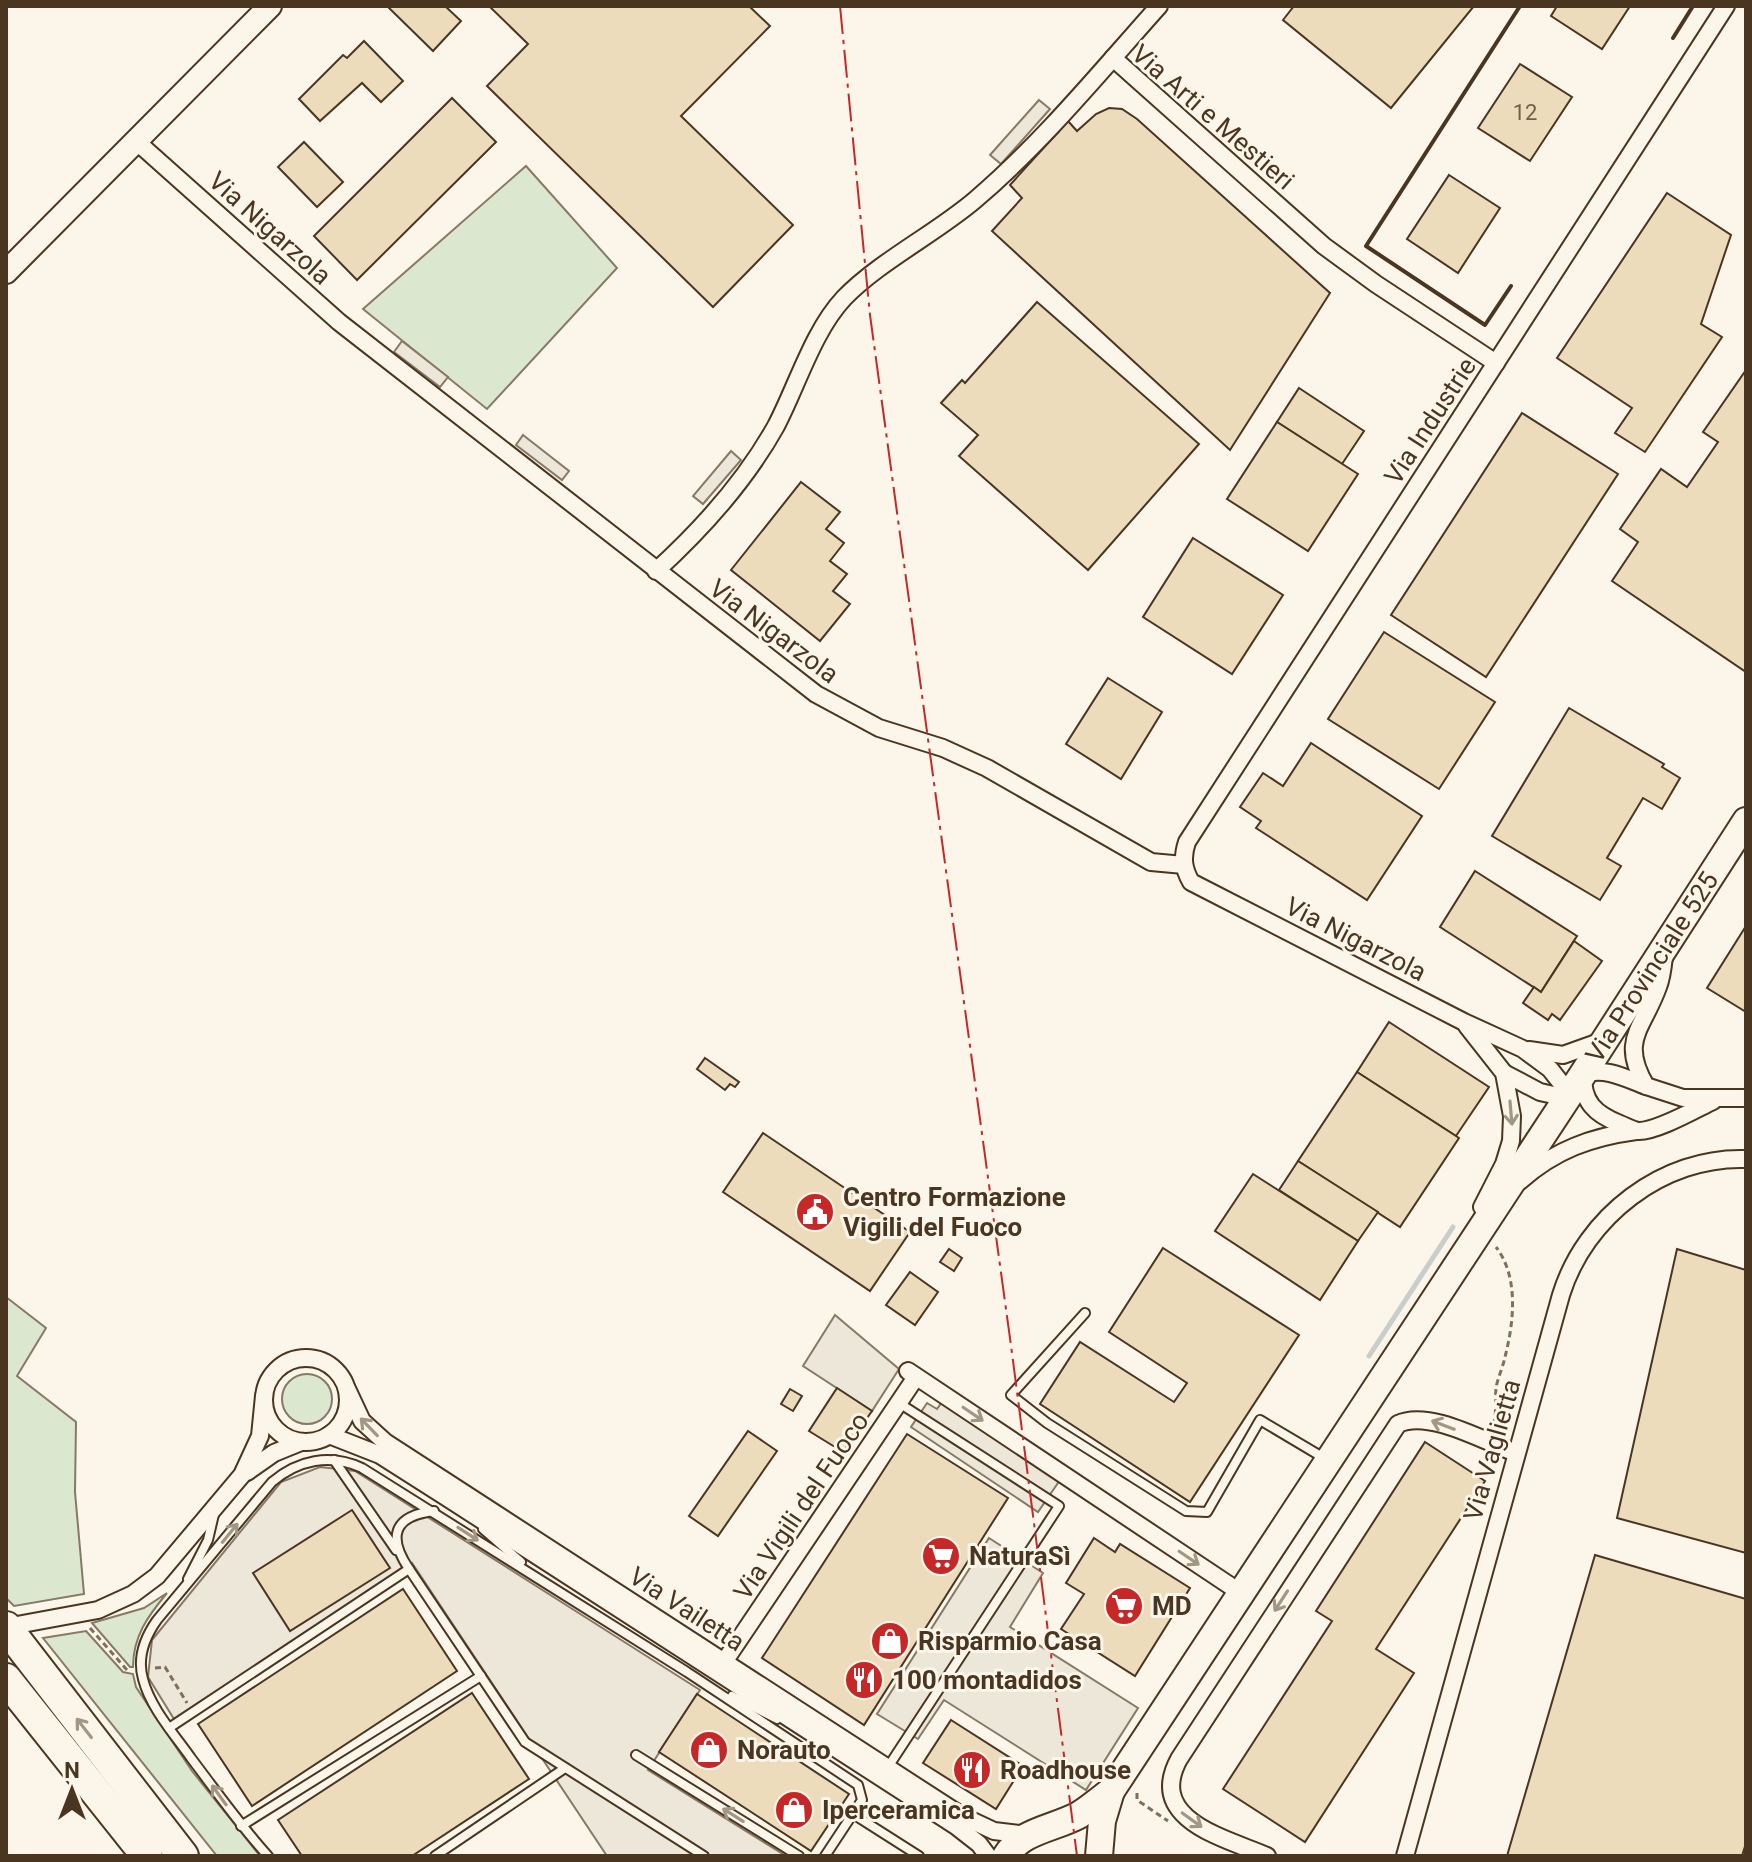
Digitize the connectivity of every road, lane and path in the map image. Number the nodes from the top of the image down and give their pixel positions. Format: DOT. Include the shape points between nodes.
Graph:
graph roads {
  1 [pos="270,6"];
  2 [pos="1159,6"];
  3 [pos="1726,6"];
  4 [pos="1113,58"];
  5 [pos="136,141"];
  6 [pos="6,272"];
  7 [pos="1496,363"];
  8 [pos="656,571"];
  9 [pos="1746,821"];
  10 [pos="1184,865"];
  11 [pos="1665,947"];
  12 [pos="1464,1022"];
  13 [pos="1605,1040"];
  14 [pos="1523,1049"];
  15 [pos="1504,1073"];
  16 [pos="1583,1074"];
  17 [pos="1646,1086"];
  18 [pos="1567,1098"];
  19 [pos="1718,1098"];
  20 [pos="1746,1098"];
  21 [pos="1638,1131"];
  22 [pos="1746,1159"];
  23 [pos="1498,1200"];
  24 [pos="1483,1242"];
  25 [pos="1085,1313"];
  26 [pos="347,1389"];
  27 [pos="264,1396"];
  28 [pos="899,1403"];
  29 [pos="1496,1417"];
  30 [pos="329,1435"];
  31 [pos="301,1442"];
  32 [pos="1516,1453"];
  33 [pos="334,1460"];
  34 [pos="1328,1460"];
  35 [pos="242,1475"];
  36 [pos="446,1497"];
  37 [pos="216,1507"];
  38 [pos="434,1511"];
  39 [pos="396,1550"];
  40 [pos="409,1569"];
  41 [pos="553,1590"];
  42 [pos="1241,1593"];
  43 [pos="178,1597"];
  44 [pos="6,1627"];
  45 [pos="724,1662"];
  46 [pos="481,1676"];
  47 [pos="696,1678"];
  48 [pos="6,1679"];
  49 [pos="169,1728"];
  50 [pos="834,1748"];
  51 [pos="636,1755"];
  52 [pos="565,1768"];
  53 [pos="888,1768"];
  54 [pos="1111,1791"];
  55 [pos="853,1814"];
  56 [pos="241,1826"];
  57 [pos="1038,1831"];
  58 [pos="147,1856"];
  59 [pos="183,1856"];
  60 [pos="268,1856"];
  61 [pos="435,1856"];
  62 [pos="704,1856"];
  63 [pos="799,1856"];
  64 [pos="825,1856"];
  65 [pos="919,1856"];
  66 [pos="988,1856"];
  67 [pos="1006,1856"];
  68 [pos="1099,1856"];
  69 [pos="1267,1856"];
  70 [pos="1405,1856"];
  1 -- 5 [label="street"];
  2 -- 4 [label="street"];
  3 -- 7 [label="street, Via Industrie"];
  4 -- 7 [label="street, Via Arti e Mestieri" via="1324,246"];
  4 -- 8 [label="street, Via Arti e Mestieri" via="992,185 845,298 749,468"];
  5 -- 6 [label="street"];
  5 -- 8 [label="street, Via Nigarzola" via="339,322"];
  7 -- 10 [label="street, Via Industrie" via="1187,842"];
  8 -- 10 [label="street, Via Nigarzola" via="835,706 987,768 1151,862"];
  9 -- 11 [label="main road, Via Provinciale 525"];
  10 -- 12 [label="street, Via Nigarzola" via="1191,882"];
  11 -- 13 [label="main road, Via Provinciale 525"];
  11 -- 17 [label="street" via="1658,988 1633,1043 1634,1064"];
  12 -- 14 [label="street, Via Nigarzola"];
  12 -- 15 [label="street, Via Nigarzola"];
  13 -- 14 [label="street, Via Nigarzola" via="1563,1055"];
  13 -- 16 [label="main road, Via Provinciale 525"];
  14 -- 18 [label="street, Via Nigarzola" via="1554,1074"];
  15 -- 18 [label="street, Via Nigarzola" via="1540,1092"];
  15 -- 24 [label="street, Via Nigarzola, one-way" via="1511,1141 1482,1208"];
  16 -- 17 [label="street" via="1610,1072"];
  16 -- 18 [label="main road, Via Provinciale 525"];
  16 -- 21 [label="street" via="1591,1107"];
  17 -- 19 [label="street" via="1683,1098"];
  18 -- 23 [label="main road, Via Provinciale 525"];
  19 -- 20 [label="street"];
  19 -- 21 [label="street"];
  21 -- 23 [label="street" via="1561,1151"];
  22 -- 32 [label="street, Via Vaglietta" via="1703,1164 1657,1180 1630,1197 1588,1239 1563,1288"];
  23 -- 24 [label="main road, Via Provinciale 525"];
  24 -- 29 [label="path" via="1507,1265 1512,1290"];
  24 -- 34 [label="main road, Via Provinciale 525"];
  25 -- 34 [label="lane" via="1011,1395 1186,1511 1207,1512 1260,1420"];
  26 -- 27 [label="street" via="330,1365 302,1358 276,1370"];
  26 -- 30 [label="street" via="345,1415"];
  45 -- 26 [label="street, Via Vailetta, one-way" via="375,1434 362,1421"];
  27 -- 31 [label="street" via="278,1431"];
  27 -- 35 [label="street" via="260,1436"];
  28 -- 42 [label="street, Via Vigili del Fuoco, one-way" via="912,1374"];
  28 -- 45 [label="street, Via Vigili del Fuoco"];
  28 -- 53 [label="lane" via="1059,1506"];
  30 -- 31 [label="street"];
  30 -- 36 [label="street, Via Vailetta" via="380,1455"];
  31 -- 35 [label="street"];
  32 -- 69 [label="street, one-way" via="1427,1419 1398,1424 1179,1759 1170,1787 1178,1809 1197,1825"];
  32 -- 70 [label="street, Via Vaglietta"];
  33 -- 38 [label="lane" via="362,1468"];
  33 -- 39 [label="lane"];
  43 -- 33 [label="lane, one-way" via="272,1482 299,1464"];
  34 -- 42 [label="main road, Via Provinciale 525"];
  35 -- 37 [label="street"];
  36 -- 41 [label="lane"];
  36 -- 50 [label="street, Via Vailetta"];
  37 -- 43 [label="lane" via="208,1540"];
  37 -- 44 [label="street" via="163,1571 133,1594 98,1610"];
  38 -- 39 [label="lane" via="406,1520 397,1532"];
  38 -- 41 [label="lane, one-way"];
  39 -- 40 [label="lane"];
  40 -- 46 [label="lane"];
  40 -- 49 [label="lane"];
  41 -- 47 [label="lane"];
  42 -- 54 [label="main road, Via Provinciale 525"];
  43 -- 49 [label="lane" via="153,1626 141,1660 145,1686"];
  59 -- 44 [label="highway, one-way"];
  45 -- 53 [label="street, Via Vailetta"];
  46 -- 52 [label="lane" via="525,1742"];
  46 -- 56 [label="lane"];
  47 -- 50 [label="lane"];
  47 -- 55 [label="lane" via="858,1785 862,1800"];
  48 -- 58 [label="highway"];
  56 -- 49 [label="lane, one-way"];
  50 -- 66 [label="street, Via Vailetta" via="968,1834"];
  63 -- 51 [label="lane, one-way"];
  52 -- 61 [label="lane"];
  52 -- 62 [label="lane"];
  53 -- 57 [label="street, Via Vailetta" via="982,1827 1003,1833"];
  54 -- 57 [label="main road" via="1079,1815"];
  54 -- 68 [label="main road"];
  55 -- 64 [label="lane"];
  55 -- 65 [label="lane"];
  56 -- 60 [label="lane"];
  57 -- 67 [label="main road" via="1017,1842"];
  57 -- 68 [label="main road" via="1081,1836"];
}
